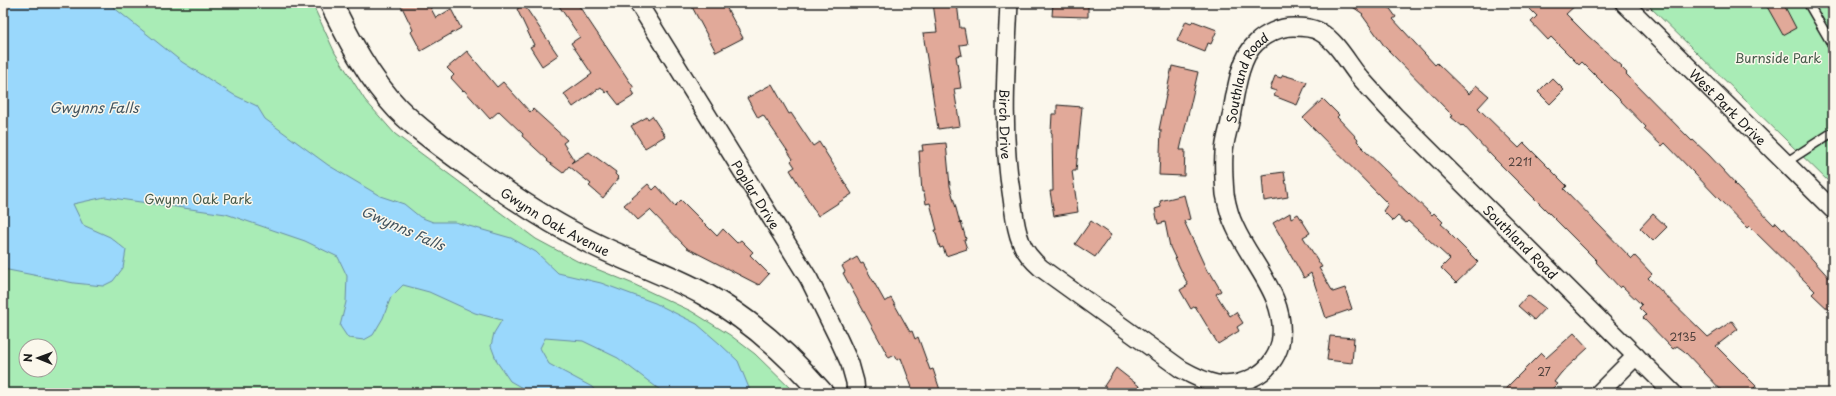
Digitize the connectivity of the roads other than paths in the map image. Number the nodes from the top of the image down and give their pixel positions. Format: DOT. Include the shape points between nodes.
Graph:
graph roads {
  1 [pos="331,3"];
  2 [pos="638,3"];
  3 [pos="1009,3"];
  4 [pos="1624,3"];
  5 [pos="1808,3"];
  6 [pos="1833,46"];
  7 [pos="1833,132"];
  8 [pos="1785,163"];
  9 [pos="1833,210"];
  10 [pos="1021,243"];
  11 [pos="1636,356"];
  12 [pos="822,393"];
  13 [pos="856,393"];
  14 [pos="1599,393"];
  15 [pos="1673,393"];
  1 -- 12 [label="main road, Gwynn Oak Avenue" via="366,68 398,108 442,147 546,219 704,294 739,316 768,338"];
  2 -- 13 [label="street, Poplar Drive" via="809,279 850,364"];
  3 -- 10 [label="street, Birch Drive" via="1004,106 1005,144 1008,177"];
  4 -- 8 [label="street, West Park Drive"];
  5 -- 6 [label="lane"];
  7 -- 8 [label="lane"];
  8 -- 9 [label="street, West Park Drive"];
  10 -- 11 [label="street, Southland Road" via="1030,257 1042,268 1199,380 1229,385 1256,376 1270,364 1278,352 1282,333 1281,315 1276,298 1235,228 1229,213 1225,195 1224,153 1240,73 1255,43 1270,33 1286,27 1303,27 1319,31 1331,40 1395,116"];
  11 -- 14 [label="street"];
  11 -- 15 [label="street, Southland Road"];
}
